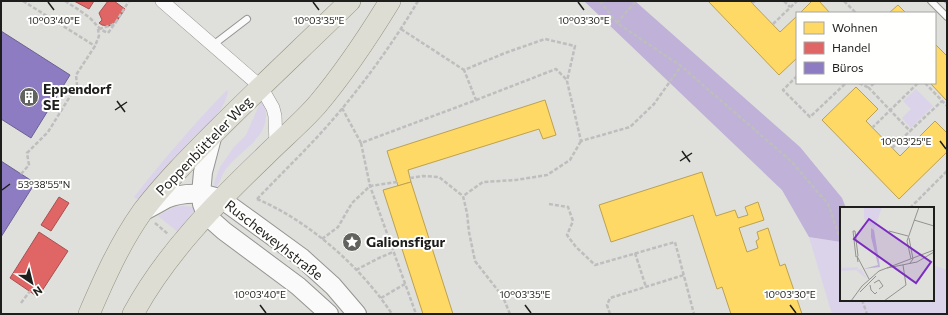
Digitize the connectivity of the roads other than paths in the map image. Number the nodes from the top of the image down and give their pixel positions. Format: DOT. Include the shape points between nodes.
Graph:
graph roads {
  1 [pos="162,1"];
  2 [pos="350,1"];
  3 [pos="390,1"];
  4 [pos="931,1"];
  5 [pos="947,18"];
  6 [pos="247,19"];
  7 [pos="213,45"];
  8 [pos="261,87"];
  9 [pos="213,134"];
  10 [pos="276,145"];
  11 [pos="201,194"];
  12 [pos="221,199"];
  13 [pos="142,213"];
  14 [pos="206,215"];
  15 [pos="89,314"];
  16 [pos="133,314"];
  17 [pos="329,314"];
  18 [pos="358,314"];
  1 -- 7 [label="street"];
  2 -- 8 [label="main road, Poppenbütteler Weg"];
  3 -- 10 [label="main road" via="351,61 320,100"];
  4 -- 5 [label="lane"];
  6 -- 7 [label="lane"];
  7 -- 8 [label="street"];
  8 -- 9 [label="main road, Poppenbütteler Weg"];
  8 -- 10 [label="street" via="273,108"];
  9 -- 11 [label="street, Ruscheweyhstraße" via="203,172"];
  9 -- 13 [label="main road, Poppenbütteler Weg" via="176,171"];
  10 -- 12 [label="main road"];
  11 -- 12 [label="street, Ruscheweyhstraße"];
  11 -- 13 [label="street, Ruscheweyhstraße" via="168,198"];
  11 -- 14 [label="street, Ruscheweyhstraße"];
  12 -- 14 [label="main road"];
  12 -- 18 [label="street, Ruscheweyhstraße" via="301,258 334,286"];
  13 -- 15 [label="main road, Poppenbütteler Weg" via="103,281"];
  14 -- 16 [label="main road" via="181,244"];
  14 -- 17 [label="street, Ruscheweyhstraße" via="298,286"];
}
